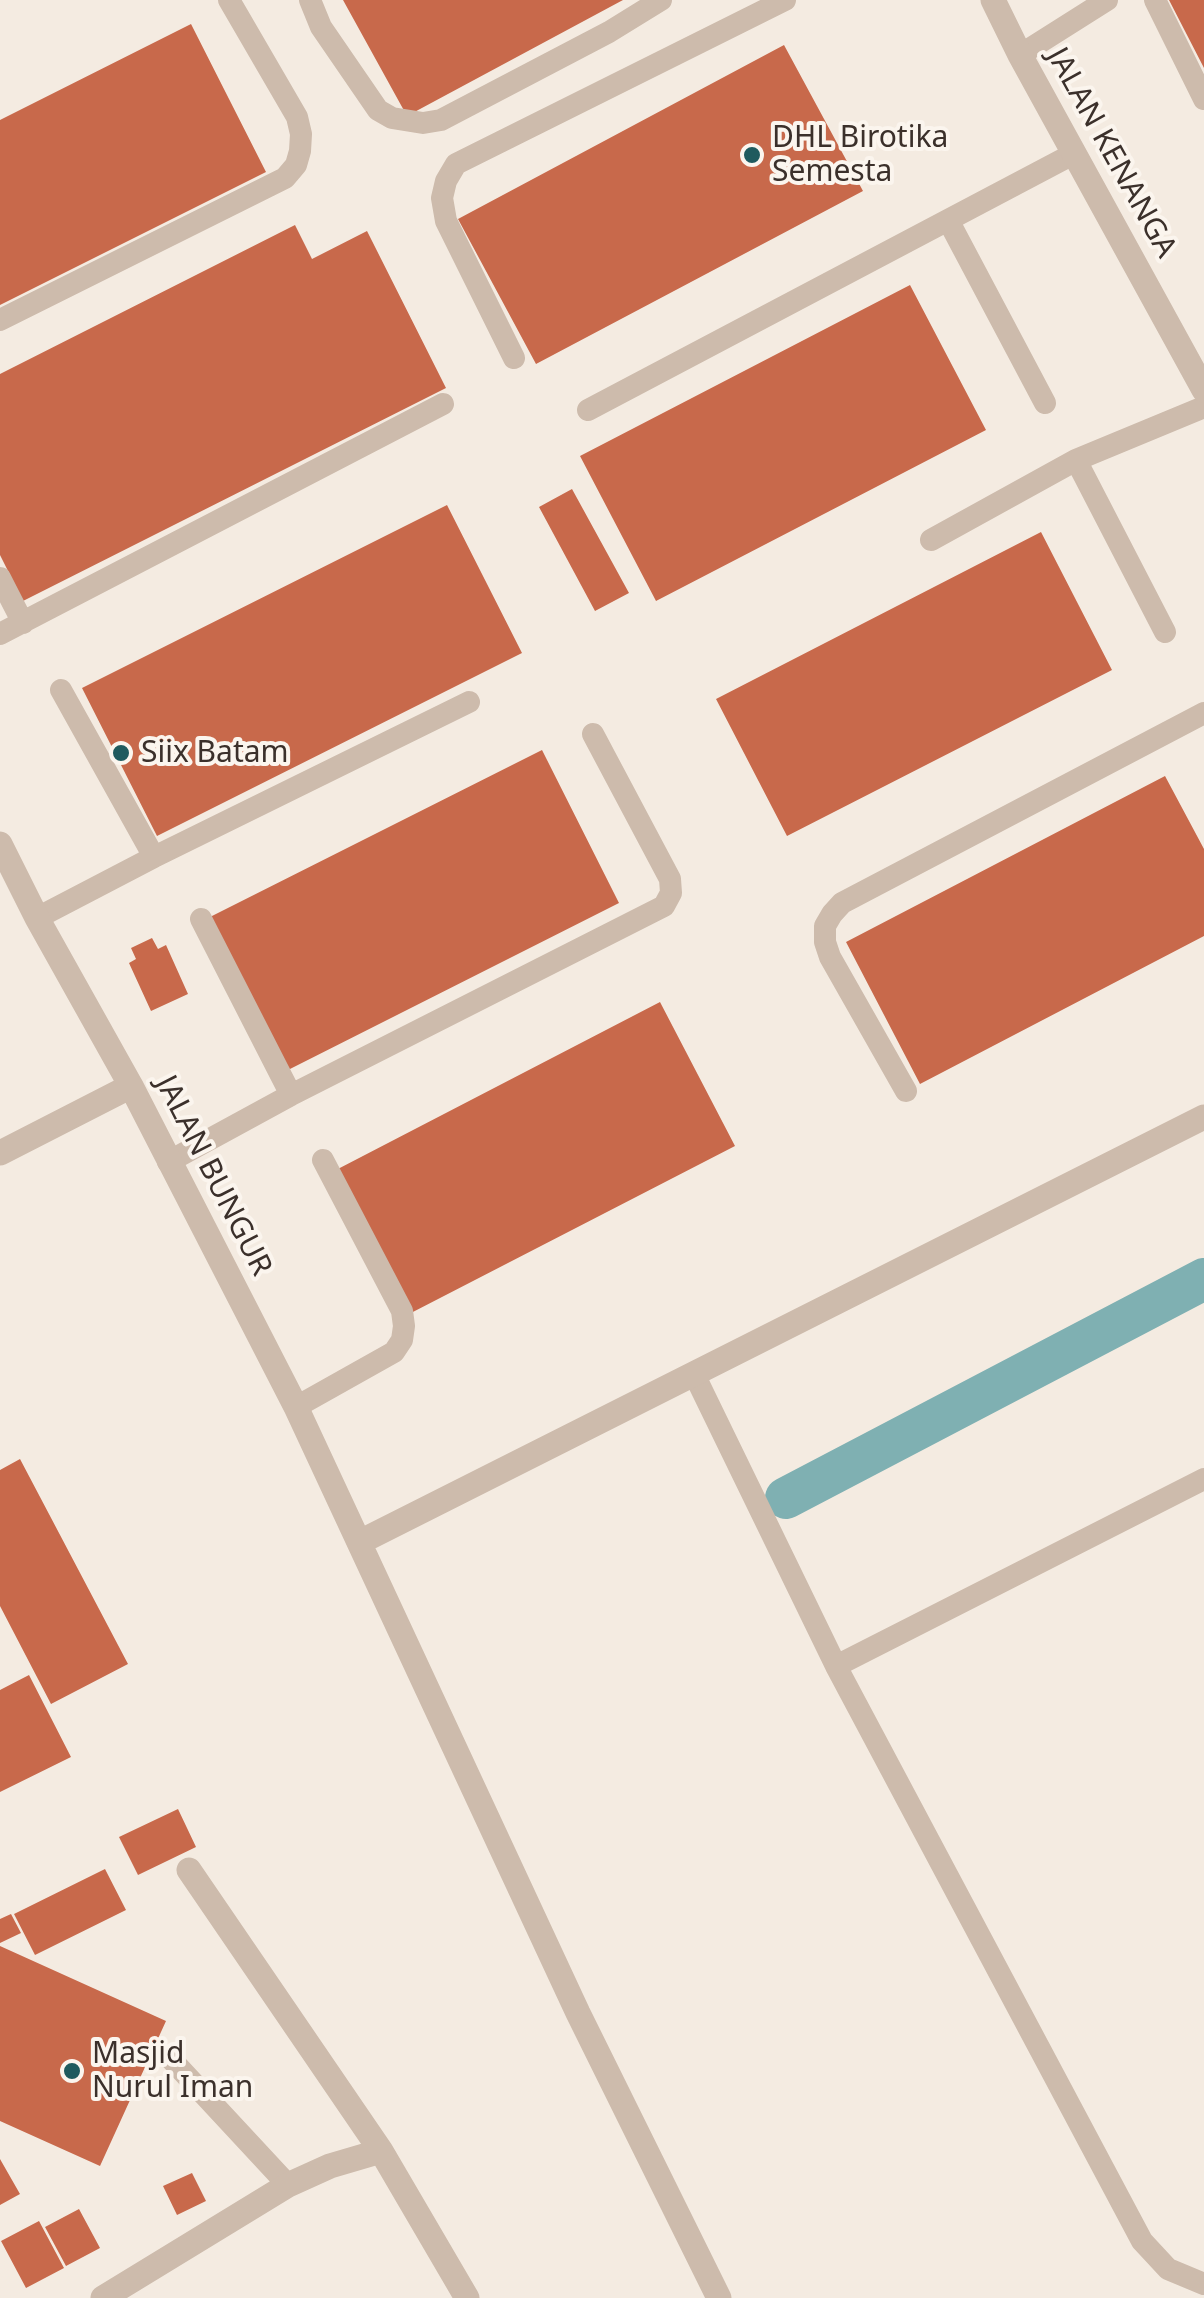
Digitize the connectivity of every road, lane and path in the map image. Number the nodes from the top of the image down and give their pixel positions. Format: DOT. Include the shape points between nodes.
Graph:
graph roads {
  1 [pos="229,0"];
  2 [pos="310,0"];
  3 [pos="662,0"];
  4 [pos="786,0"];
  5 [pos="993,0"];
  6 [pos="1107,0"];
  7 [pos="1154,0"];
  8 [pos="1020,55"];
  9 [pos="1204,99"];
  10 [pos="1075,153"];
  11 [pos="948,220"];
  12 [pos="0,320"];
  13 [pos="514,358"];
  14 [pos="1204,390"];
  15 [pos="1044,403"];
  16 [pos="443,404"];
  17 [pos="1204,407"];
  18 [pos="588,410"];
  19 [pos="1076,460"];
  20 [pos="931,540"];
  21 [pos="0,578"];
  22 [pos="23,623"];
  23 [pos="1165,632"];
  24 [pos="0,634"];
  25 [pos="61,690"];
  26 [pos="468,702"];
  27 [pos="1204,712"];
  28 [pos="593,734"];
  29 [pos="0,844"];
  30 [pos="154,856"];
  31 [pos="37,918"];
  32 [pos="201,918"];
  33 [pos="131,1086"];
  34 [pos="906,1091"];
  35 [pos="292,1096"];
  36 [pos="1204,1116"];
  37 [pos="0,1153"];
  38 [pos="323,1160"];
  39 [pos="168,1162"];
  40 [pos="694,1374"];
  41 [pos="296,1407"];
  42 [pos="1204,1479"];
  43 [pos="360,1542"];
  44 [pos="836,1666"];
  45 [pos="189,1870"];
  46 [pos="172,2060"];
  47 [pos="381,2150"];
  48 [pos="288,2185"];
  49 [pos="1204,2284"];
  50 [pos="104,2298"];
  51 [pos="467,2298"];
  52 [pos="718,2298"];
  1 -- 12 [label="lane" via="296,117 296,165 285,178"];
  2 -- 3 [label="lane" via="378,110 422,123 441,120"];
  4 -- 13 [label="lane" via="456,164 442,198 446,221"];
  5 -- 8 [label="street, JALAN KENANGA"];
  6 -- 8 [label="lane"];
  7 -- 9 [label="lane"];
  8 -- 10 [label="street, JALAN KENANGA"];
  10 -- 11 [label="lane"];
  10 -- 14 [label="street, JALAN KENANGA"];
  11 -- 15 [label="lane"];
  11 -- 18 [label="lane"];
  16 -- 22 [label="lane"];
  17 -- 19 [label="lane"];
  19 -- 20 [label="lane"];
  19 -- 23 [label="lane"];
  21 -- 22 [label="lane"];
  22 -- 24 [label="lane"];
  25 -- 30 [label="lane"];
  26 -- 30 [label="lane"];
  27 -- 34 [label="lane" via="832,914 825,926 830,956"];
  28 -- 35 [label="lane" via="670,879 664,906"];
  29 -- 31 [label="street, JALAN BUNGUR"];
  30 -- 31 [label="lane"];
  31 -- 33 [label="street, JALAN BUNGUR"];
  32 -- 35 [label="lane"];
  33 -- 37 [label="street"];
  33 -- 39 [label="street, JALAN BUNGUR"];
  35 -- 39 [label="lane"];
  36 -- 40 [label="street"];
  38 -- 41 [label="lane" via="404,1326 394,1352"];
  39 -- 41 [label="street, JALAN BUNGUR"];
  40 -- 43 [label="street"];
  40 -- 44 [label="lane"];
  41 -- 43 [label="street, JALAN BUNGUR"];
  42 -- 44 [label="lane"];
  43 -- 52 [label="street, JALAN BUNGUR"];
  44 -- 49 [label="lane" via="1142,2241 1168,2268"];
  45 -- 47 [label="street"];
  46 -- 48 [label="lane"];
  47 -- 48 [label="street"];
  47 -- 51 [label="street"];
  48 -- 50 [label="street"];
}
